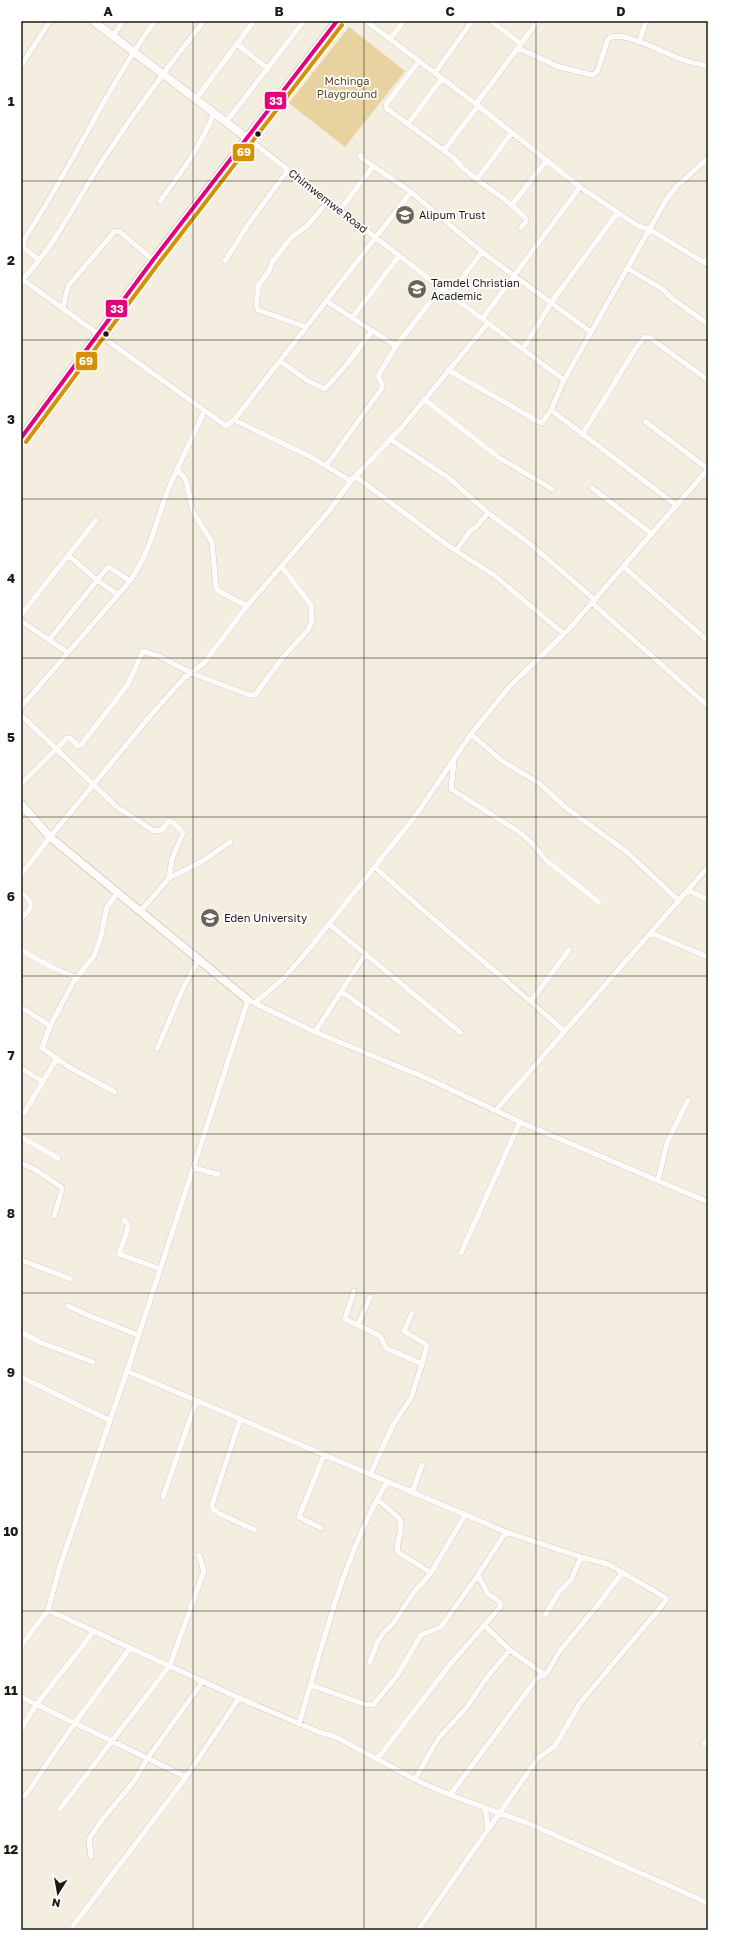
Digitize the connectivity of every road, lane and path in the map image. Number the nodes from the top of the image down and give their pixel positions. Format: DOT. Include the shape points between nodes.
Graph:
graph roads {
  1 [pos="50,21"];
  2 [pos="93,21"];
  3 [pos="123,21"];
  4 [pos="155,21"];
  5 [pos="204,21"];
  6 [pos="254,21"];
  7 [pos="304,21"];
  8 [pos="337,21"];
  9 [pos="366,21"];
  10 [pos="404,21"];
  11 [pos="472,21"];
  12 [pos="491,21"];
  13 [pos="538,21"];
  14 [pos="646,21"];
  15 [pos="113,36"];
  16 [pos="390,39"];
  17 [pos="639,42"];
  18 [pos="236,44"];
  19 [pos="519,46"];
  20 [pos="133,51"];
  21 [pos="419,61"];
  22 [pos="21,66"];
  23 [pos="708,66"];
  24 [pos="268,70"];
  25 [pos="162,73"];
  26 [pos="435,73"];
  27 [pos="442,78"];
  28 [pos="196,99"];
  29 [pos="477,105"];
  30 [pos="214,113"];
  31 [pos="226,122"];
  32 [pos="408,124"];
  33 [pos="511,134"];
  34 [pos="247,138"];
  35 [pos="444,150"];
  36 [pos="360,155"];
  37 [pos="708,158"];
  38 [pos="546,161"];
  39 [pos="373,166"];
  40 [pos="288,170"];
  41 [pos="476,179"];
  42 [pos="580,187"];
  43 [pos="410,192"];
  44 [pos="328,201"];
  45 [pos="160,202"];
  46 [pos="512,205"];
  47 [pos="340,210"];
  48 [pos="617,213"];
  49 [pos="522,228"];
  50 [pos="649,229"];
  51 [pos="375,238"];
  52 [pos="482,252"];
  53 [pos="400,256"];
  54 [pos="39,260"];
  55 [pos="153,260"];
  56 [pos="225,261"];
  57 [pos="707,262"];
  58 [pos="627,268"];
  59 [pos="513,276"];
  60 [pos="21,280"];
  61 [pos="441,288"];
  62 [pos="450,294"];
  63 [pos="326,301"];
  64 [pos="551,303"];
  65 [pos="63,308"];
  66 [pos="352,318"];
  67 [pos="482,319"];
  68 [pos="488,323"];
  69 [pos="708,324"];
  70 [pos="306,327"];
  71 [pos="372,331"];
  72 [pos="591,332"];
  73 [pos="98,334"];
  74 [pos="396,346"];
  75 [pos="523,350"];
  76 [pos="280,361"];
  77 [pos="448,370"];
  78 [pos="564,380"];
  79 [pos="708,380"];
  80 [pos="424,399"];
  81 [pos="551,410"];
  82 [pos="204,412"];
  83 [pos="234,420"];
  84 [pos="646,422"];
  85 [pos="582,435"];
  86 [pos="21,438"];
  87 [pos="390,439"];
  88 [pos="326,466"];
  89 [pos="177,469"];
  90 [pos="353,479"];
  91 [pos="592,488"];
  92 [pos="552,489"];
  93 [pos="676,506"];
  94 [pos="488,513"];
  95 [pos="96,520"];
  96 [pos="652,534"];
  97 [pos="456,551"];
  98 [pos="68,555"];
  99 [pos="282,567"];
  100 [pos="624,567"];
  101 [pos="96,580"];
  102 [pos="130,581"];
  103 [pos="117,594"];
  104 [pos="594,601"];
  105 [pos="247,606"];
  106 [pos="21,615"];
  107 [pos="21,621"];
  108 [pos="564,634"];
  109 [pos="49,640"];
  110 [pos="708,641"];
  111 [pos="67,652"];
  112 [pos="191,673"];
  113 [pos="22,703"];
  114 [pos="708,706"];
  115 [pos="21,715"];
  116 [pos="471,734"];
  117 [pos="56,749"];
  118 [pos="454,759"];
  119 [pos="21,784"];
  120 [pos="92,785"];
  121 [pos="21,804"];
  122 [pos="50,837"];
  123 [pos="230,842"];
  124 [pos="374,867"];
  125 [pos="708,867"];
  126 [pos="21,875"];
  127 [pos="170,878"];
  128 [pos="688,890"];
  129 [pos="21,892"];
  130 [pos="118,892"];
  131 [pos="708,900"];
  132 [pos="678,901"];
  133 [pos="599,902"];
  134 [pos="141,911"];
  135 [pos="22,918"];
  136 [pos="329,924"];
  137 [pos="651,933"];
  138 [pos="21,950"];
  139 [pos="569,950"];
  140 [pos="366,953"];
  141 [pos="708,957"];
  142 [pos="199,959"];
  143 [pos="76,977"];
  144 [pos="342,992"];
  145 [pos="531,1001"];
  146 [pos="251,1002"];
  147 [pos="21,1007"];
  148 [pos="50,1026"];
  149 [pos="564,1031"];
  150 [pos="315,1032"];
  151 [pos="399,1032"];
  152 [pos="461,1033"];
  153 [pos="157,1049"];
  154 [pos="57,1058"];
  155 [pos="21,1068"];
  156 [pos="42,1081"];
  157 [pos="115,1092"];
  158 [pos="688,1100"];
  159 [pos="496,1110"];
  160 [pos="24,1113"];
  161 [pos="520,1122"];
  162 [pos="21,1137"];
  163 [pos="58,1158"];
  164 [pos="21,1163"];
  165 [pos="193,1168"];
  166 [pos="218,1174"];
  167 [pos="658,1180"];
  168 [pos="708,1202"];
  169 [pos="54,1216"];
  170 [pos="124,1220"];
  171 [pos="461,1253"];
  172 [pos="21,1260"];
  173 [pos="160,1269"];
  174 [pos="71,1279"];
  175 [pos="354,1291"];
  176 [pos="370,1297"];
  177 [pos="68,1306"];
  178 [pos="412,1313"];
  179 [pos="358,1325"];
  180 [pos="21,1332"];
  181 [pos="138,1335"];
  182 [pos="93,1362"];
  183 [pos="422,1364"];
  184 [pos="127,1371"];
  185 [pos="21,1377"];
  186 [pos="196,1402"];
  187 [pos="109,1420"];
  188 [pos="240,1420"];
  189 [pos="324,1455"];
  190 [pos="422,1466"];
  191 [pos="370,1475"];
  192 [pos="387,1482"];
  193 [pos="412,1493"];
  194 [pos="163,1497"];
  195 [pos="377,1499"];
  196 [pos="465,1515"];
  197 [pos="321,1528"];
  198 [pos="255,1530"];
  199 [pos="506,1532"];
  200 [pos="199,1555"];
  201 [pos="581,1557"];
  202 [pos="431,1573"];
  203 [pos="622,1573"];
  204 [pos="478,1575"];
  205 [pos="48,1610"];
  206 [pos="545,1614"];
  207 [pos="484,1625"];
  208 [pos="94,1631"];
  209 [pos="21,1646"];
  210 [pos="130,1648"];
  211 [pos="510,1650"];
  212 [pos="370,1662"];
  213 [pos="170,1665"];
  214 [pos="544,1675"];
  215 [pos="203,1681"];
  216 [pos="311,1685"];
  217 [pos="21,1697"];
  218 [pos="239,1698"];
  219 [pos="36,1705"];
  220 [pos="74,1724"];
  221 [pos="299,1724"];
  222 [pos="21,1729"];
  223 [pos="111,1741"];
  224 [pos="378,1758"];
  225 [pos="147,1759"];
  226 [pos="186,1777"];
  227 [pos="414,1779"];
  228 [pos="450,1795"];
  229 [pos="25,1796"];
  230 [pos="481,1805"];
  231 [pos="60,1809"];
  232 [pos="498,1813"];
  233 [pos="488,1829"];
  234 [pos="91,1857"];
  235 [pos="708,1903"];
  236 [pos="73,1926"];
  237 [pos="418,1930"];
  1 -- 22 [label="street"];
  2 -- 15 [label="street, Chimwemwe Road"];
  3 -- 15 [label="street"];
  4 -- 20 [label="street"];
  5 -- 25 [label="street"];
  6 -- 18 [label="street"];
  7 -- 24 [label="street"];
  8 -- 34 [label="street"];
  9 -- 16 [label="street"];
  10 -- 16 [label="street"];
  11 -- 26 [label="street"];
  12 -- 19 [label="street"];
  13 -- 19 [label="street"];
  14 -- 17 [label="street"];
  15 -- 20 [label="street, Chimwemwe Road"];
  16 -- 21 [label="street"];
  17 -- 19 [label="street" via="617,35 610,36 597,72 593,75 560,68"];
  17 -- 23 [label="street" via="676,58"];
  18 -- 24 [label="street"];
  18 -- 28 [label="street"];
  19 -- 29 [label="street"];
  20 -- 25 [label="street, Chimwemwe Road"];
  20 -- 54 [label="street" via="48,203 23,241 24,248"];
  21 -- 26 [label="street"];
  21 -- 32 [label="street" via="386,105 388,110"];
  24 -- 31 [label="street"];
  25 -- 28 [label="street, Chimwemwe Road"];
  25 -- 54 [label="street" via="101,164 61,231"];
  26 -- 27 [label="street"];
  27 -- 29 [label="street"];
  27 -- 32 [label="street"];
  28 -- 30 [label="street, Chimwemwe Road"];
  29 -- 33 [label="street"];
  29 -- 35 [label="street"];
  30 -- 31 [label="street, Chimwemwe Road"];
  30 -- 45 [label="street" via="190,160"];
  31 -- 34 [label="street, Chimwemwe Road"];
  32 -- 35 [label="street"];
  33 -- 38 [label="street"];
  33 -- 41 [label="street"];
  34 -- 40 [label="street, Chimwemwe Road"];
  34 -- 55 [label="street"];
  35 -- 41 [label="street"];
  36 -- 39 [label="street"];
  37 -- 50 [label="street" via="671,193"];
  38 -- 42 [label="street"];
  38 -- 46 [label="street"];
  39 -- 43 [label="street"];
  39 -- 47 [label="street"];
  40 -- 44 [label="street, Chimwemwe Road"];
  40 -- 56 [label="street"];
  41 -- 46 [label="street"];
  42 -- 48 [label="street"];
  42 -- 59 [label="street"];
  43 -- 51 [label="street"];
  43 -- 52 [label="street"];
  44 -- 47 [label="street, Chimwemwe Road"];
  44 -- 70 [label="street" via="310,223 292,237 272,262 258,286 258,310"];
  46 -- 49 [label="street" via="526,219"];
  47 -- 51 [label="street, Chimwemwe Road"];
  48 -- 50 [label="street" via="638,226"];
  48 -- 64 [label="street"];
  50 -- 57 [label="street"];
  50 -- 58 [label="street"];
  51 -- 53 [label="street, Chimwemwe Road"];
  51 -- 63 [label="street"];
  52 -- 59 [label="street"];
  52 -- 62 [label="street"];
  53 -- 61 [label="street, Chimwemwe Road"];
  53 -- 66 [label="street"];
  54 -- 60 [label="street"];
  55 -- 65 [label="street" via="119,231 114,232 68,286"];
  55 -- 73 [label="street"];
  58 -- 69 [label="street" via="664,290"];
  58 -- 72 [label="street"];
  59 -- 64 [label="street"];
  59 -- 67 [label="street"];
  60 -- 65 [label="street"];
  61 -- 62 [label="street, Chimwemwe Road"];
  61 -- 74 [label="street"];
  62 -- 67 [label="street, Chimwemwe Road"];
  63 -- 66 [label="street"];
  63 -- 70 [label="street"];
  64 -- 72 [label="street"];
  64 -- 75 [label="street"];
  65 -- 73 [label="street"];
  66 -- 71 [label="street"];
  67 -- 68 [label="street, Chimwemwe Road"];
  68 -- 75 [label="street, Chimwemwe Road"];
  68 -- 77 [label="street"];
  70 -- 76 [label="street"];
  71 -- 74 [label="street"];
  71 -- 76 [label="street" via="325,389 308,381"];
  72 -- 78 [label="street"];
  73 -- 82 [label="street"];
  73 -- 86 [label="street"];
  74 -- 88 [label="street" via="378,376 382,388"];
  75 -- 78 [label="street, Chimwemwe Road"];
  76 -- 83 [label="street"];
  77 -- 80 [label="street"];
  77 -- 81 [label="street" via="540,423"];
  78 -- 81 [label="street"];
  79 -- 85 [label="street" via="645,337"];
  80 -- 87 [label="street"];
  80 -- 92 [label="street" via="498,457"];
  81 -- 85 [label="street"];
  82 -- 83 [label="street" via="226,426"];
  82 -- 89 [label="street"];
  83 -- 88 [label="street"];
  84 -- 93 [label="street" via="708,469"];
  85 -- 93 [label="street"];
  87 -- 90 [label="street"];
  87 -- 94 [label="street" via="440,472"];
  88 -- 90 [label="street"];
  89 -- 102 [label="street" via="148,551"];
  89 -- 105 [label="street" via="186,480 193,512 212,542 216,588"];
  90 -- 97 [label="street"];
  90 -- 99 [label="street"];
  91 -- 96 [label="street"];
  93 -- 96 [label="street"];
  94 -- 97 [label="street" via="470,531"];
  94 -- 104 [label="street" via="529,543"];
  95 -- 98 [label="street"];
  96 -- 100 [label="street"];
  97 -- 108 [label="street" via="494,575"];
  98 -- 101 [label="street"];
  98 -- 106 [label="street"];
  99 -- 105 [label="street"];
  99 -- 112 [label="street" via="311,605 312,621 308,630 282,657 256,694 249,695"];
  100 -- 104 [label="street"];
  100 -- 110 [label="street"];
  101 -- 102 [label="street" via="108,567"];
  101 -- 103 [label="street"];
  101 -- 109 [label="street"];
  102 -- 103 [label="street"];
  103 -- 111 [label="street"];
  104 -- 108 [label="street"];
  104 -- 114 [label="street"];
  105 -- 112 [label="street" via="209,657"];
  107 -- 109 [label="street"];
  108 -- 116 [label="street" via="514,682"];
  109 -- 111 [label="street"];
  111 -- 113 [label="street"];
  112 -- 117 [label="street" via="161,657 143,651 128,684 82,745 78,746 67,738"];
  112 -- 120 [label="street"];
  115 -- 117 [label="street"];
  116 -- 118 [label="street"];
  116 -- 132 [label="street" via="502,761 541,784 565,807 627,852"];
  117 -- 119 [label="street"];
  117 -- 120 [label="street"];
  118 -- 124 [label="street" via="416,815"];
  118 -- 133 [label="street" via="452,790 507,823 528,839 547,860"];
  120 -- 122 [label="street"];
  120 -- 127 [label="street" via="117,807 154,831 162,830 169,821 183,833 172,859"];
  121 -- 122 [label="street"];
  122 -- 126 [label="street"];
  122 -- 130 [label="street"];
  123 -- 127 [label="street" via="201,862"];
  124 -- 136 [label="street"];
  124 -- 145 [label="street" via="413,903"];
  125 -- 128 [label="street"];
  127 -- 134 [label="street"];
  128 -- 131 [label="street"];
  128 -- 132 [label="street"];
  129 -- 135 [label="street" via="32,905"];
  130 -- 134 [label="street"];
  130 -- 143 [label="street" via="107,907 97,951"];
  132 -- 137 [label="street"];
  134 -- 142 [label="street"];
  136 -- 140 [label="street"];
  136 -- 146 [label="street" via="285,977"];
  137 -- 141 [label="street"];
  137 -- 149 [label="street"];
  138 -- 143 [label="street" via="55,969"];
  139 -- 145 [label="street"];
  140 -- 144 [label="street"];
  140 -- 152 [label="street"];
  142 -- 146 [label="street"];
  142 -- 153 [label="street" via="184,986"];
  143 -- 148 [label="street"];
  144 -- 150 [label="street"];
  144 -- 151 [label="street"];
  145 -- 149 [label="street"];
  146 -- 150 [label="street"];
  146 -- 165 [label="street"];
  147 -- 148 [label="street"];
  148 -- 154 [label="street" via="42,1047"];
  149 -- 159 [label="street"];
  150 -- 159 [label="street"];
  154 -- 156 [label="street"];
  154 -- 157 [label="street"];
  155 -- 156 [label="street"];
  156 -- 160 [label="street"];
  158 -- 167 [label="street" via="667,1143"];
  159 -- 161 [label="street"];
  161 -- 167 [label="street"];
  161 -- 171 [label="street"];
  162 -- 163 [label="street"];
  164 -- 169 [label="street" via="61,1186"];
  165 -- 166 [label="street"];
  165 -- 173 [label="street"];
  167 -- 168 [label="street"];
  170 -- 173 [label="street" via="128,1224 127,1231 119,1254"];
  172 -- 174 [label="street"];
  173 -- 181 [label="street"];
  175 -- 179 [label="street" via="345,1317"];
  176 -- 179 [label="street"];
  177 -- 181 [label="street"];
  178 -- 183 [label="street" via="404,1331 428,1345"];
  179 -- 183 [label="street" via="380,1336 386,1348"];
  180 -- 182 [label="street"];
  181 -- 184 [label="street"];
  183 -- 191 [label="street" via="410,1398 393,1425"];
  184 -- 186 [label="street"];
  184 -- 187 [label="street"];
  185 -- 187 [label="street"];
  186 -- 188 [label="street"];
  186 -- 194 [label="street"];
  187 -- 205 [label="street" via="60,1566"];
  188 -- 189 [label="street"];
  188 -- 198 [label="street" via="212,1505 213,1510 218,1513"];
  189 -- 191 [label="street"];
  189 -- 197 [label="street" via="299,1517"];
  190 -- 193 [label="street"];
  191 -- 192 [label="street"];
  192 -- 193 [label="street"];
  192 -- 195 [label="street"];
  193 -- 196 [label="street"];
  195 -- 202 [label="street" via="399,1518 401,1523 398,1552"];
  195 -- 216 [label="street" via="346,1567"];
  196 -- 199 [label="street"];
  196 -- 202 [label="street"];
  199 -- 201 [label="street"];
  199 -- 204 [label="street"];
  200 -- 213 [label="street" via="204,1571"];
  201 -- 203 [label="street" via="608,1564"];
  201 -- 206 [label="street" via="571,1580 559,1592"];
  202 -- 212 [label="street" via="378,1641"];
  203 -- 214 [label="street" via="559,1652"];
  203 -- 232 [label="street" via="664,1597 665,1602 580,1703 555,1746 538,1758"];
  204 -- 207 [label="street" via="488,1594 501,1604"];
  204 -- 216 [label="street" via="441,1627 421,1635 397,1676 373,1705"];
  205 -- 208 [label="street"];
  205 -- 209 [label="street"];
  207 -- 211 [label="street"];
  207 -- 224 [label="street"];
  208 -- 210 [label="street"];
  208 -- 219 [label="street"];
  210 -- 213 [label="street"];
  210 -- 220 [label="street"];
  211 -- 214 [label="street"];
  211 -- 227 [label="street" via="466,1708 438,1739"];
  213 -- 215 [label="street"];
  213 -- 223 [label="street"];
  214 -- 228 [label="street" via="537,1678"];
  215 -- 218 [label="street"];
  215 -- 225 [label="street"];
  216 -- 221 [label="street"];
  217 -- 219 [label="street"];
  218 -- 221 [label="street"];
  218 -- 226 [label="street"];
  219 -- 220 [label="street"];
  219 -- 222 [label="street"];
  220 -- 223 [label="street"];
  220 -- 229 [label="street"];
  221 -- 224 [label="street" via="336,1737"];
  223 -- 225 [label="street"];
  223 -- 231 [label="street"];
  224 -- 227 [label="street"];
  225 -- 226 [label="street"];
  225 -- 234 [label="street" via="135,1780 89,1839"];
  226 -- 236 [label="street"];
  227 -- 228 [label="street"];
  228 -- 230 [label="street"];
  230 -- 232 [label="street"];
  230 -- 233 [label="street" via="486,1813"];
  232 -- 233 [label="street"];
  232 -- 235 [label="street" via="530,1824"];
  233 -- 237 [label="street"];
}
